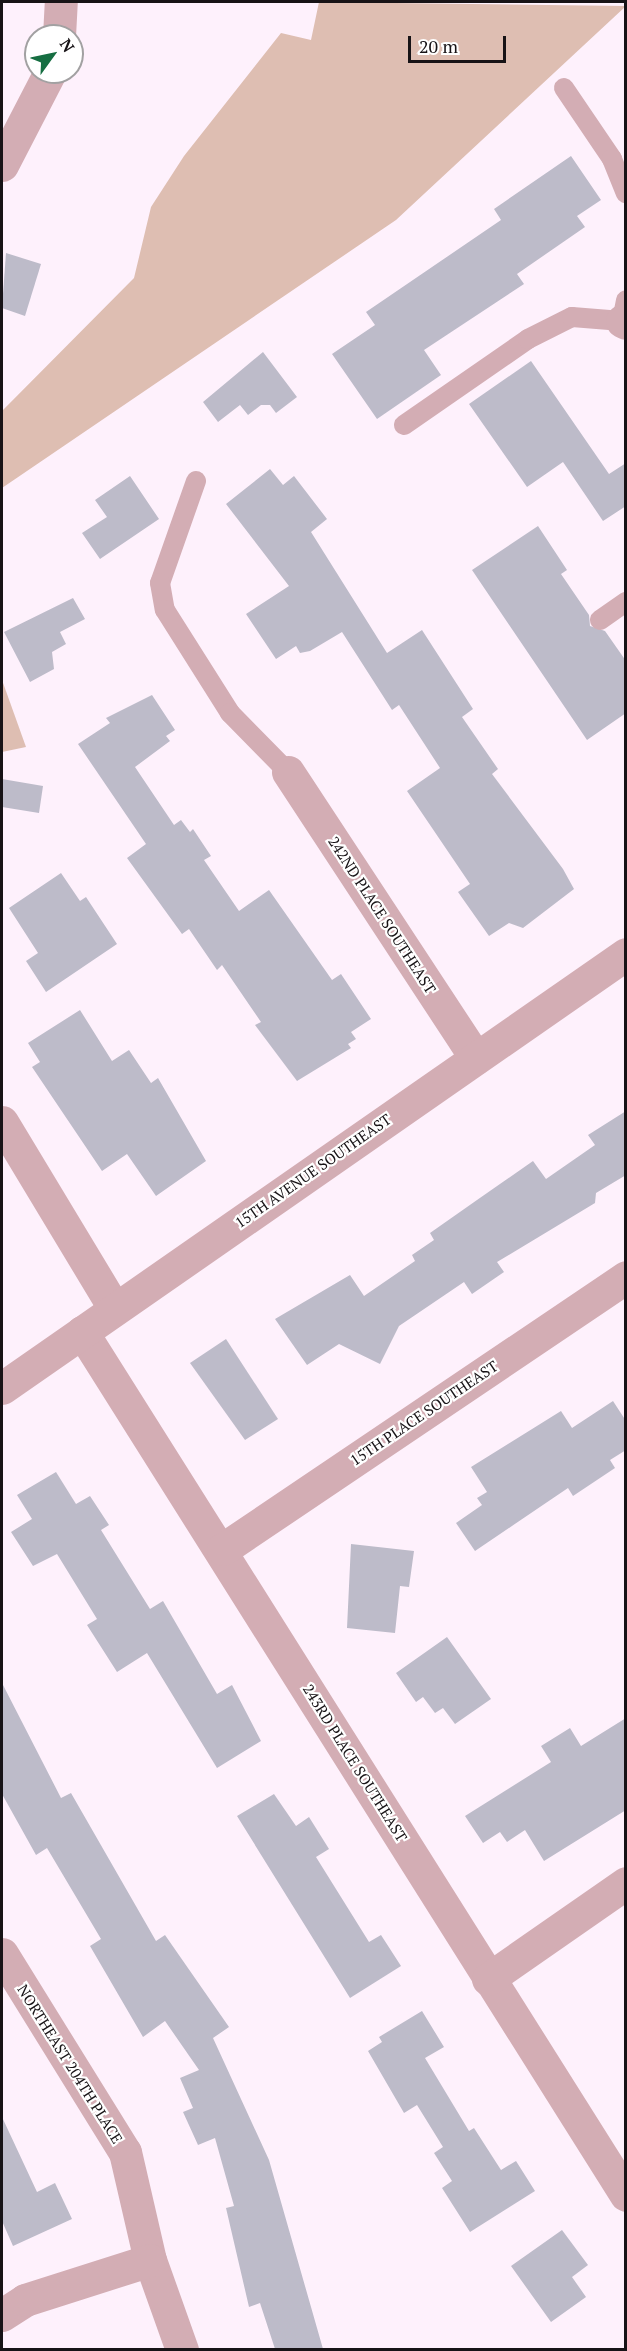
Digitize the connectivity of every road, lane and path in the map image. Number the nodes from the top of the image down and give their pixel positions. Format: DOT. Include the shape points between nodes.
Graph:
graph roads {
  1 [pos="61,2"];
  2 [pos="60,24"];
  3 [pos="44,84"];
  4 [pos="564,88"];
  5 [pos="2,165"];
  6 [pos="626,193"];
  7 [pos="624,314"];
  8 [pos="405,425"];
  9 [pos="196,481"];
  10 [pos="626,602"];
  11 [pos="600,620"];
  12 [pos="288,772"];
  13 [pos="626,954"];
  14 [pos="476,1058"];
  15 [pos="2,1122"];
  16 [pos="626,1277"];
  17 [pos="115,1309"];
  18 [pos="82,1332"];
  19 [pos="2,1388"];
  20 [pos="223,1549"];
  21 [pos="626,1883"];
  22 [pos="2,1954"];
  23 [pos="488,1979"];
  24 [pos="626,2195"];
  25 [pos="150,2260"];
  26 [pos="2,2315"];
  27 [pos="182,2349"];
  1 -- 2 [label="street"];
  3 -- 5 [label="street"];
  4 -- 6 [label="lane" via="612,159"];
  7 -- 8 [label="lane" via="572,317 528,339"];
  9 -- 12 [label="lane" via="160,583 165,610 230,713"];
  10 -- 11 [label="lane"];
  12 -- 14 [label="street, 242ND PLACE SOUTHEAST"];
  13 -- 14 [label="street, 15TH AVENUE SOUTHEAST"];
  14 -- 17 [label="street, 15TH AVENUE SOUTHEAST"];
  15 -- 17 [label="street"];
  16 -- 20 [label="street, 15TH PLACE SOUTHEAST"];
  17 -- 18 [label="street, 15TH AVENUE SOUTHEAST"];
  18 -- 19 [label="street, 15TH AVENUE SOUTHEAST"];
  18 -- 20 [label="street, 243RD PLACE SOUTHEAST"];
  20 -- 23 [label="street, 243RD PLACE SOUTHEAST"];
  21 -- 23 [label="street"];
  22 -- 25 [label="street, NORTHEAST 204TH PLACE" via="125,2152"];
  23 -- 24 [label="street, 243RD PLACE SOUTHEAST"];
  25 -- 26 [label="street" via="25,2300"];
  25 -- 27 [label="street, NORTHEAST 204TH PLACE"];
}
